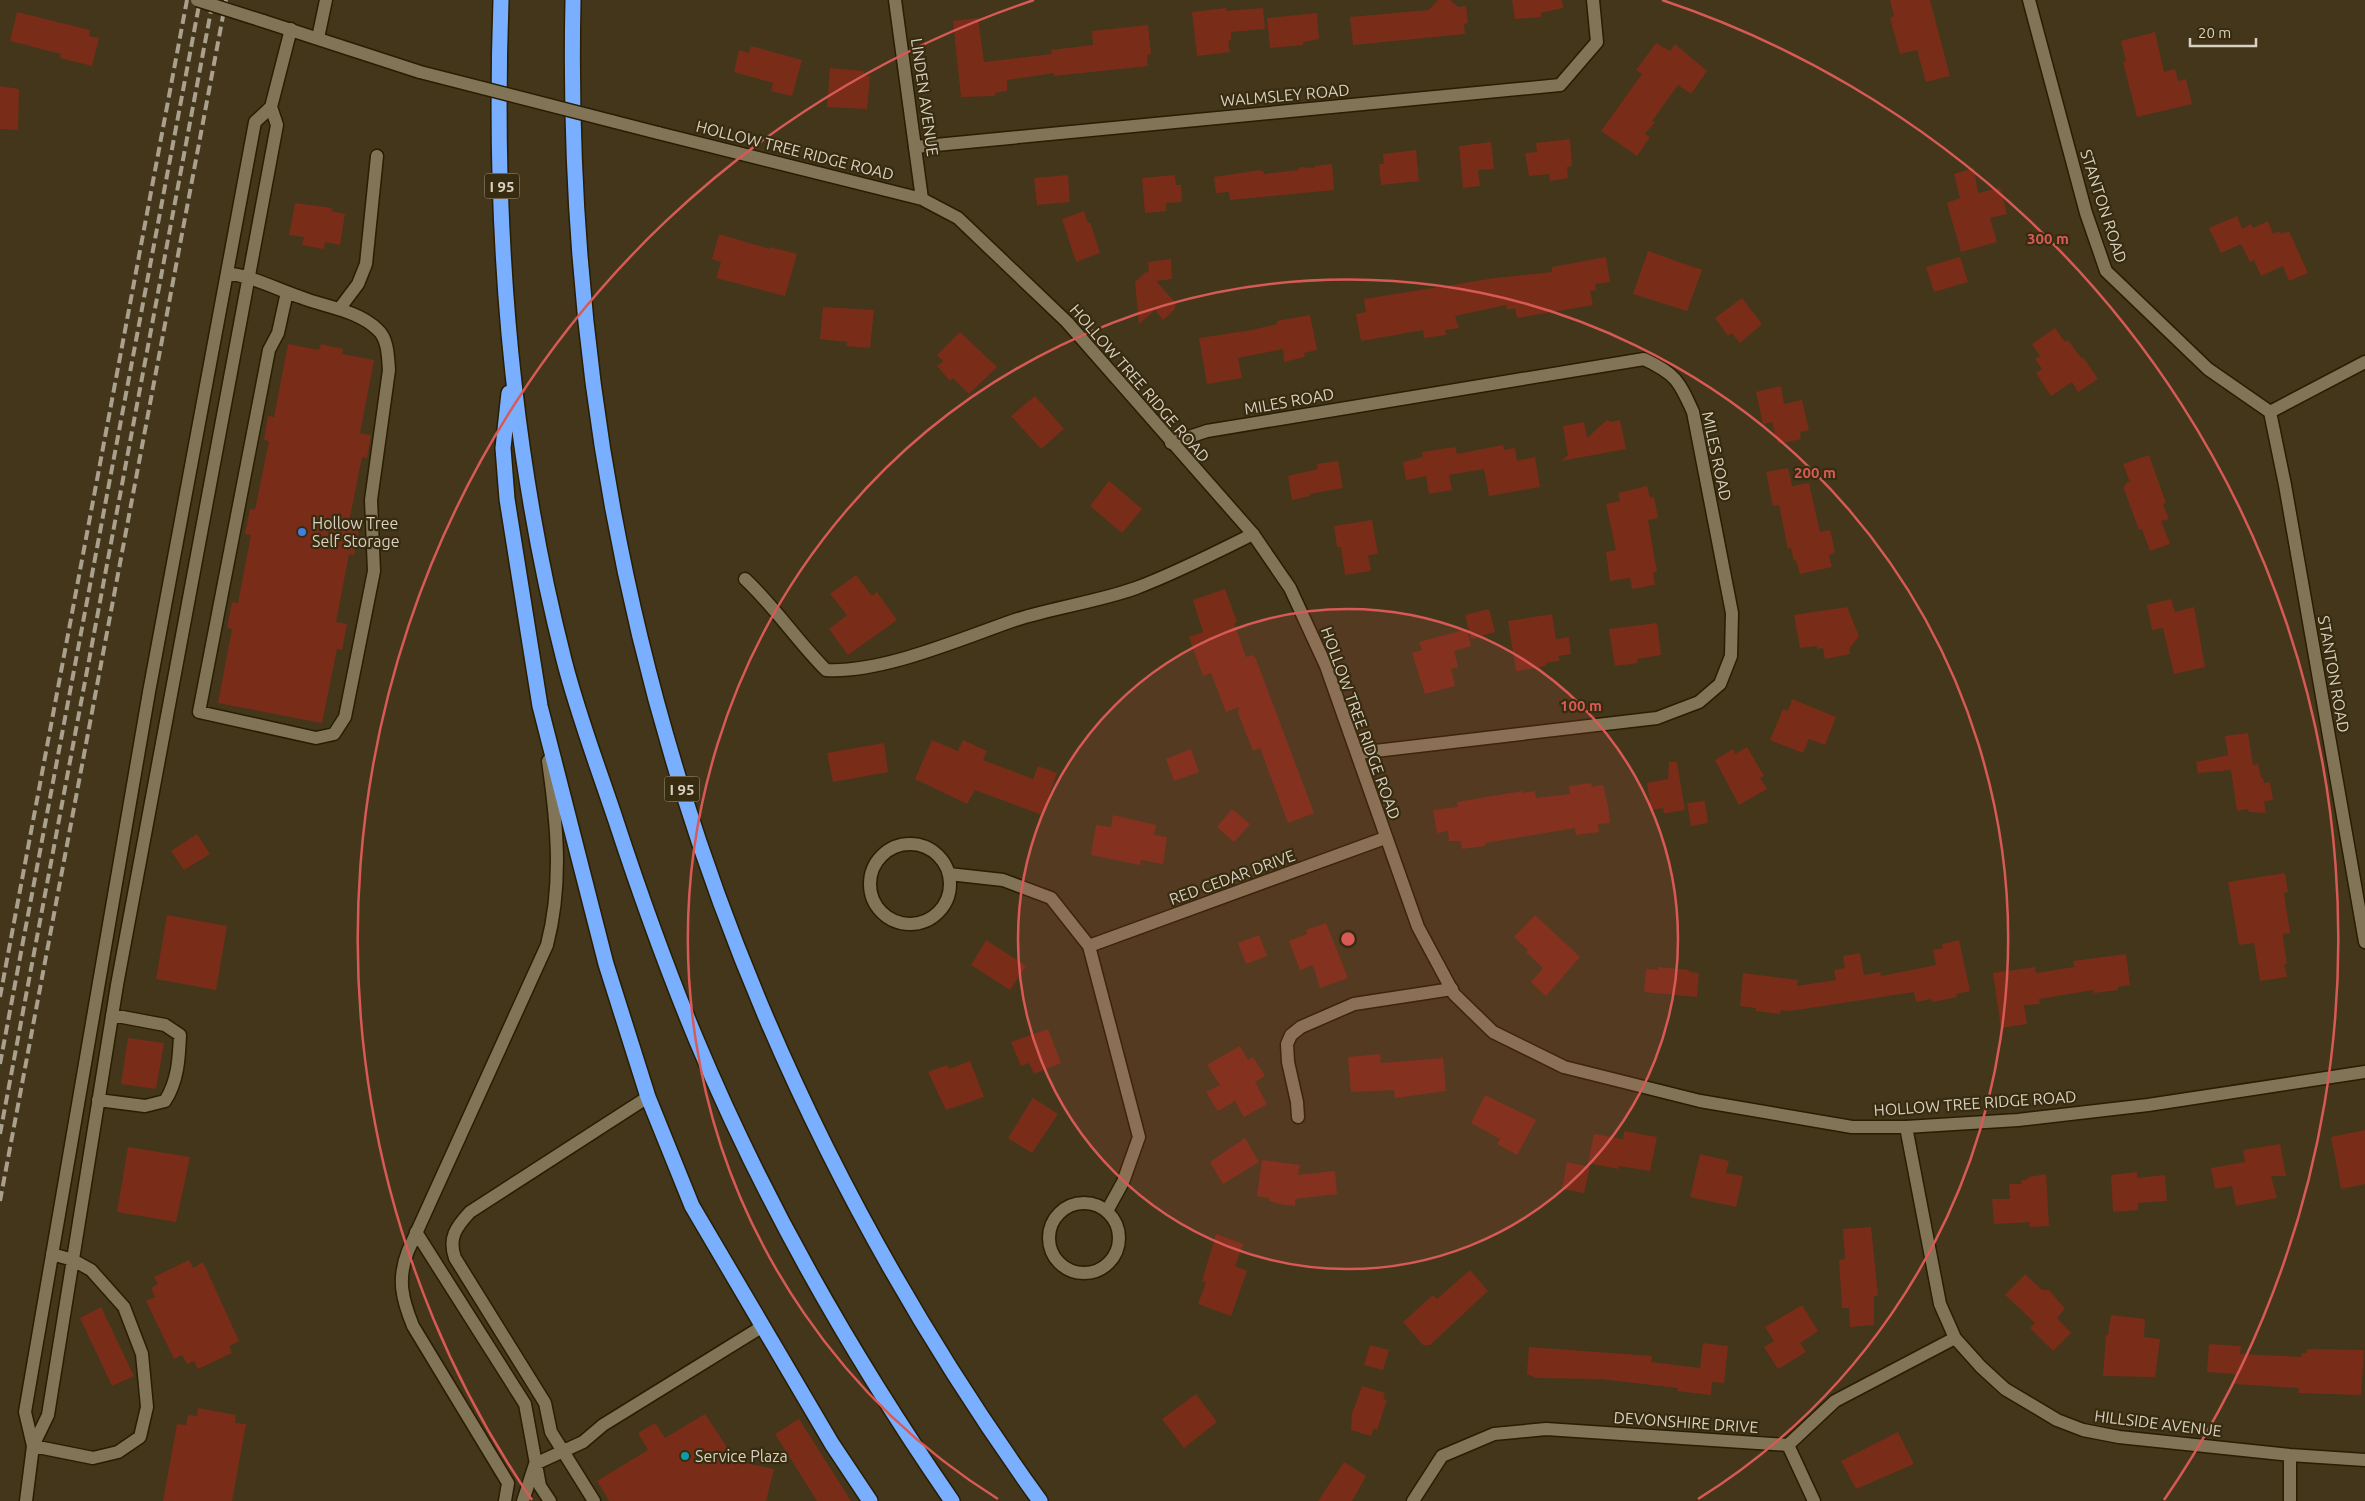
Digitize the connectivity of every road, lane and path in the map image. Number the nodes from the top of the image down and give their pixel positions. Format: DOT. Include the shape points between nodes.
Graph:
graph roads {
  1 [pos="197,0"];
  2 [pos="326,0"];
  3 [pos="501,0"];
  4 [pos="573,0"];
  5 [pos="896,0"];
  6 [pos="1593,0"];
  7 [pos="2028,0"];
  8 [pos="291,29"];
  9 [pos="318,38"];
  10 [pos="271,107"];
  11 [pos="915,147"];
  12 [pos="378,156"];
  13 [pos="922,199"];
  14 [pos="227,272"];
  15 [pos="249,276"];
  16 [pos="287,292"];
  17 [pos="340,308"];
  18 [pos="2365,362"];
  19 [pos="512,371"];
  20 [pos="2270,412"];
  21 [pos="1171,444"];
  22 [pos="1253,534"];
  23 [pos="745,579"];
  24 [pos="540,706"];
  25 [pos="1358,753"];
  26 [pos="1386,838"];
  27 [pos="949,874"];
  28 [pos="2365,942"];
  29 [pos="1089,946"];
  30 [pos="1452,989"];
  31 [pos="112,1015"];
  32 [pos="2365,1072"];
  33 [pos="648,1097"];
  34 [pos="98,1100"];
  35 [pos="1298,1117"];
  36 [pos="1906,1127"];
  37 [pos="1107,1211"];
  38 [pos="416,1232"];
  39 [pos="52,1254"];
  40 [pos="73,1260"];
  41 [pos="763,1326"];
  42 [pos="1955,1338"];
  43 [pos="1788,1445"];
  44 [pos="33,1446"];
  45 [pos="563,1452"];
  46 [pos="2290,1455"];
  47 [pos="2365,1460"];
  48 [pos="534,1464"];
  49 [pos="26,1501"];
  50 [pos="505,1501"];
  51 [pos="524,1501"];
  52 [pos="550,1501"];
  53 [pos="594,1501"];
  54 [pos="870,1501"];
  55 [pos="952,1501"];
  56 [pos="1040,1501"];
  57 [pos="1414,1501"];
  58 [pos="1814,1501"];
  59 [pos="2290,1501"];
  1 -- 8 [label="street, HOLLOW TREE RIDGE ROAD, bridge"];
  2 -- 9 [label="street"];
  3 -- 19 [label="highway, I 95" via="499,100 504,276"];
  4 -- 56 [label="highway, I 95" via="575,202 589,362 630,600 671,755 736,944 815,1127 851,1199 926,1330"];
  5 -- 11 [label="street, LINDEN AVENUE"];
  6 -- 11 [label="street, WALMSLEY ROAD" via="1597,42 1560,85"];
  7 -- 20 [label="street, STANTON ROAD" via="2086,213 2106,271 2208,370"];
  8 -- 9 [label="street, HOLLOW TREE RIDGE ROAD"];
  8 -- 10 [label="street"];
  9 -- 13 [label="street, HOLLOW TREE RIDGE ROAD, bridge" via="420,72"];
  10 -- 14 [label="street" via="256,122"];
  10 -- 15 [label="street" via="277,125"];
  11 -- 13 [label="street, LINDEN AVENUE"];
  12 -- 17 [label="street" via="366,264 358,284"];
  13 -- 21 [label="street, HOLLOW TREE RIDGE ROAD" via="958,218 996,252 1066,322"];
  14 -- 15 [label="street"];
  14 -- 39 [label="street" via="149,692"];
  15 -- 16 [label="street"];
  15 -- 31 [label="street"];
  16 -- 17 [label="street"];
  16 -- 17 [label="street" via="278,333 270,350 199,712 316,738 334,734 345,717 374,571 371,500 390,370 388,349 379,330"];
  18 -- 20 [label="street"];
  19 -- 24 [label="highway" via="503,448 507,499"];
  19 -- 55 [label="highway, I 95" via="535,523 563,659 584,732 666,964 729,1114 802,1258 884,1399"];
  20 -- 28 [label="street, STANTON ROAD"];
  21 -- 22 [label="street, HOLLOW TREE RIDGE ROAD"];
  21 -- 25 [label="street, MILES ROAD" via="1207,431 1644,359 1666,369 1681,387 1692,412 1732,613 1731,656 1720,684 1699,702 1656,718"];
  22 -- 23 [label="street" via="1135,588 1020,619 888,663 848,671 826,670 803,647 769,602"];
  22 -- 25 [label="street, HOLLOW TREE RIDGE ROAD" via="1290,588 1326,666"];
  24 -- 33 [label="highway" via="606,964"];
  24 -- 38 [label="street" via="556,816 558,883 554,920 547,945"];
  25 -- 26 [label="street, HOLLOW TREE RIDGE ROAD"];
  26 -- 29 [label="street, RED CEDAR DRIVE"];
  26 -- 30 [label="street, HOLLOW TREE RIDGE ROAD" via="1418,927"];
  27 -- 27 [label="street" via="950,889 945,904 922,922 908,925 893,921 872,900 869,886 871,871 878,858 890,848 919,844 932,850 943,861"];
  27 -- 29 [label="street" via="1003,880 1051,898"];
  29 -- 37 [label="street" via="1139,1138 1123,1182"];
  30 -- 35 [label="street" via="1354,1004 1301,1027 1291,1035 1287,1044 1288,1062"];
  30 -- 36 [label="street, HOLLOW TREE RIDGE ROAD" via="1493,1032 1564,1066 1700,1101 1852,1126"];
  31 -- 34 [label="street"];
  31 -- 34 [label="street" via="164,1026 180,1035 179,1059 172,1090 165,1101 145,1106"];
  32 -- 36 [label="street, HOLLOW TREE RIDGE ROAD" via="2148,1105 2018,1120"];
  33 -- 41 [label="highway" via="692,1206"];
  33 -- 45 [label="street" via="470,1212 454,1231 452,1250 455,1258 545,1402 551,1432"];
  34 -- 40 [label="street"];
  36 -- 42 [label="street, HILLSIDE AVENUE" via="1940,1304"];
  37 -- 37 [label="street" via="1084,1202 1061,1210 1049,1231 1049,1244 1060,1265 1071,1272 1083,1274 1106,1266 1114,1257 1119,1233"];
  38 -- 48 [label="street" via="524,1404"];
  38 -- 50 [label="street" via="402,1270 403,1302 413,1326 508,1483"];
  39 -- 40 [label="street"];
  39 -- 44 [label="street" via="25,1412"];
  40 -- 44 [label="street" via="48,1415"];
  40 -- 44 [label="street" via="91,1270 124,1306 142,1354 147,1407 140,1437 118,1452 93,1458"];
  41 -- 45 [label="street"];
  41 -- 54 [label="highway" via="832,1444"];
  42 -- 43 [label="street" via="1836,1401"];
  42 -- 46 [label="street, HILLSIDE AVENUE" via="2005,1389 2037,1409 2083,1430 2119,1437"];
  43 -- 57 [label="street, DEVONSHIRE DRIVE" via="1546,1429 1494,1434 1442,1456"];
  43 -- 58 [label="street"];
  44 -- 49 [label="street"];
  45 -- 48 [label="street"];
  45 -- 53 [label="street"];
  46 -- 47 [label="street, HILLSIDE AVENUE"];
  46 -- 59 [label="street"];
  48 -- 51 [label="street"];
  48 -- 52 [label="street" via="540,1486"];
}
